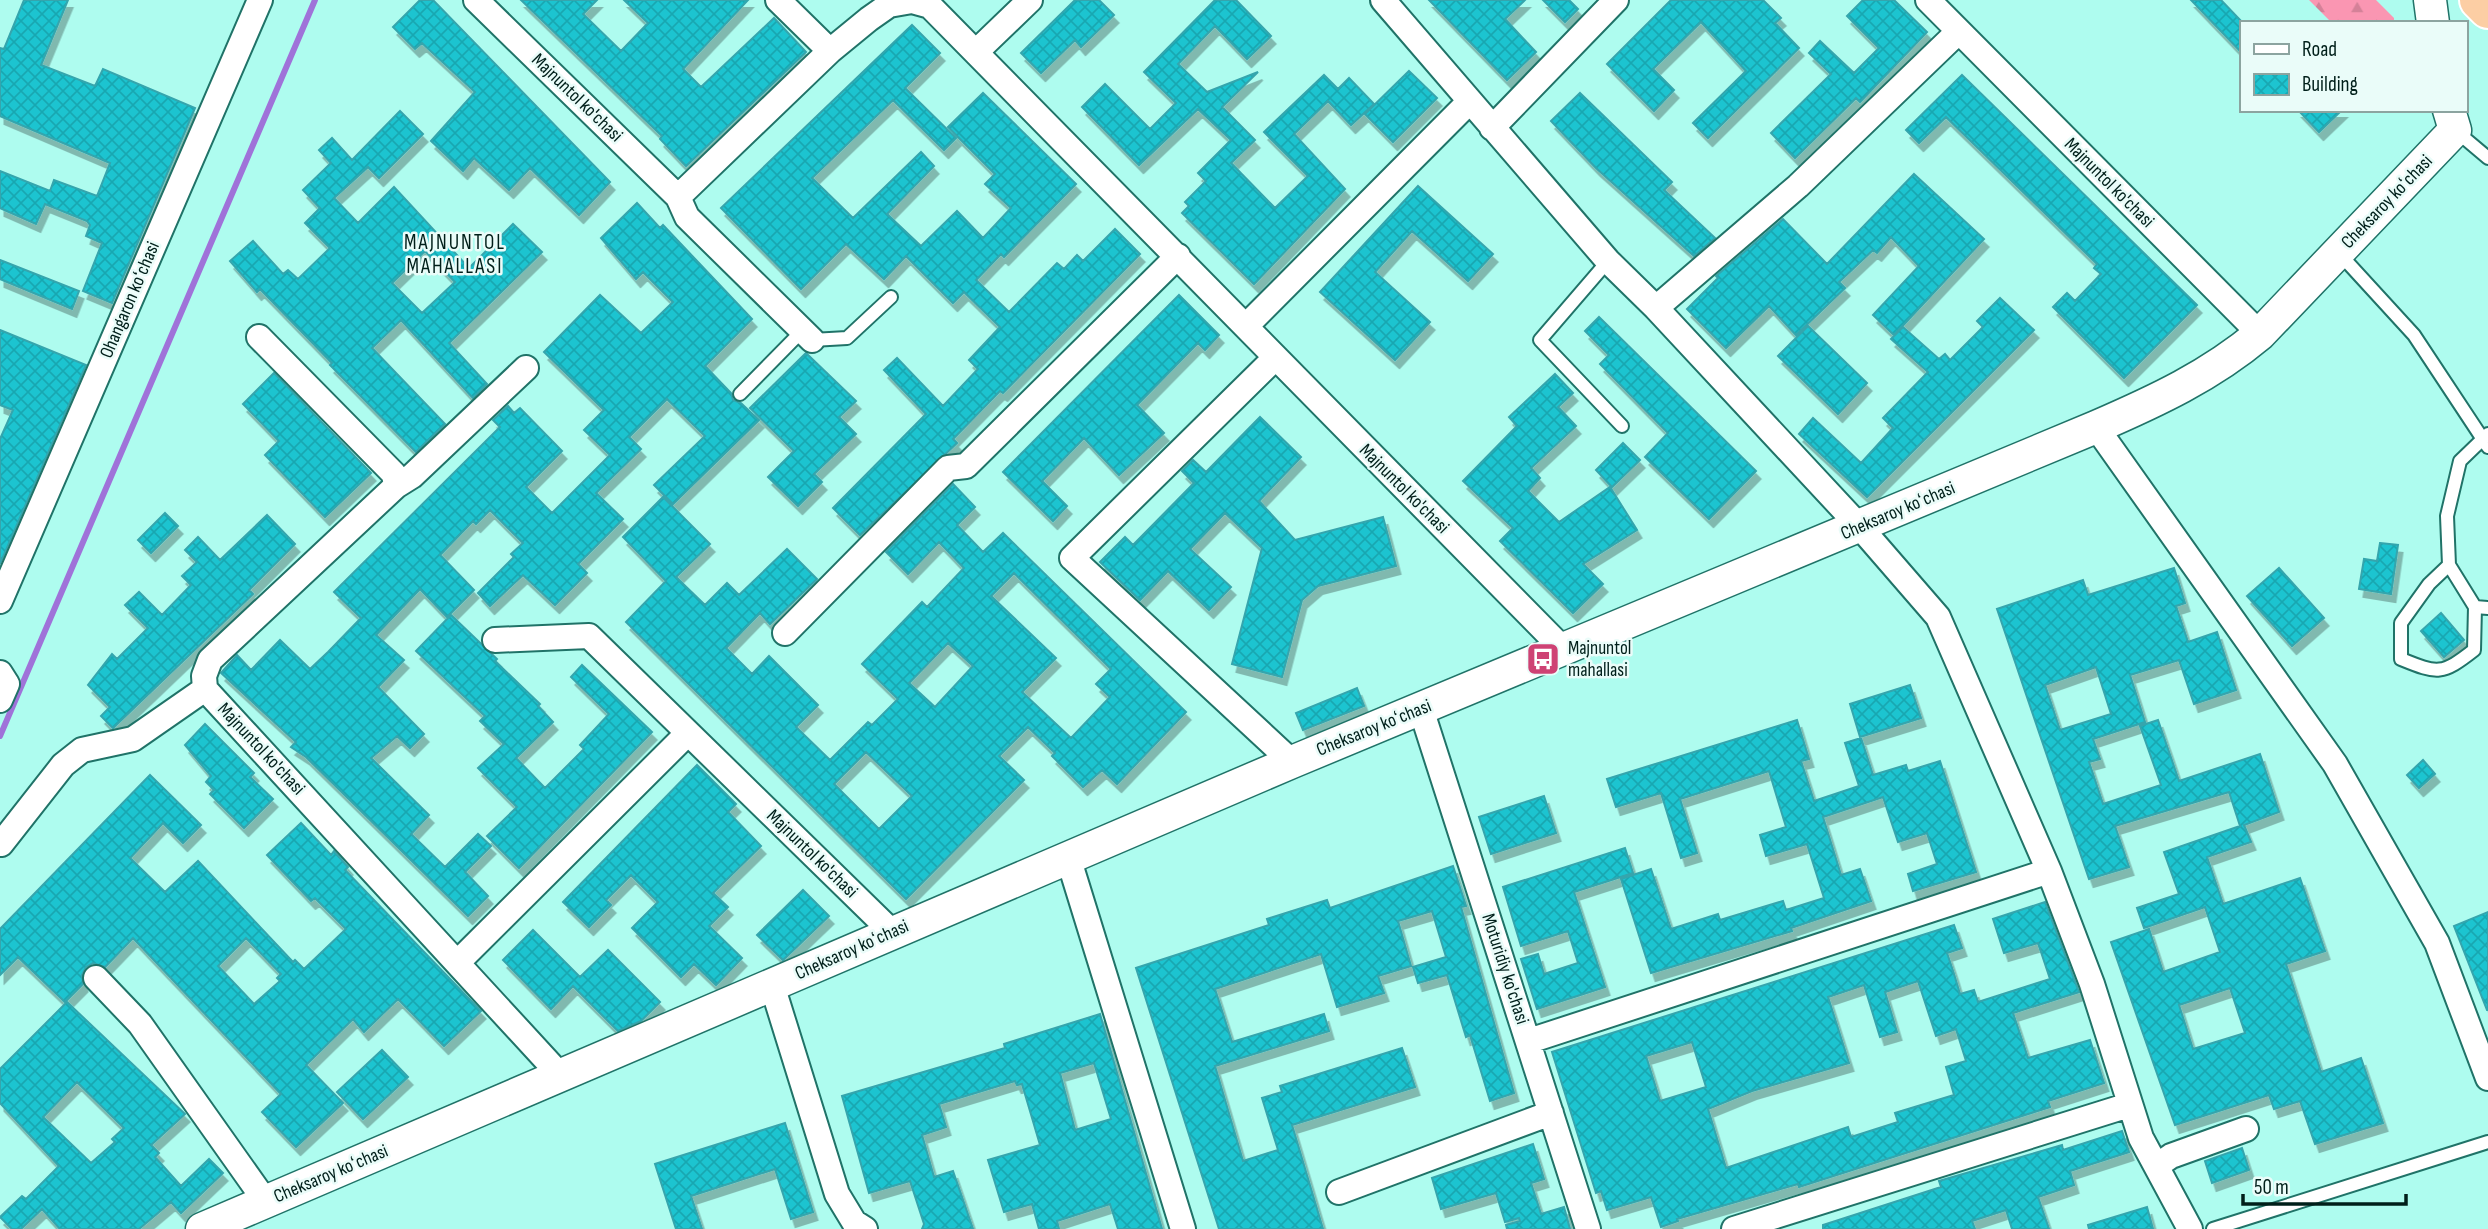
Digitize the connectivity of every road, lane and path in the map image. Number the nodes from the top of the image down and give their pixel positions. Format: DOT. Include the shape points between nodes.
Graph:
graph roads {
  1 [pos="260,0"];
  2 [pos="476,0"];
  3 [pos="778,0"];
  4 [pos="1030,0"];
  5 [pos="1383,0"];
  6 [pos="1616,0"];
  7 [pos="1928,0"];
  8 [pos="2430,0"];
  9 [pos="2479,0"];
  10 [pos="2488,9"];
  11 [pos="2433,21"];
  12 [pos="1958,32"];
  13 [pos="830,51"];
  14 [pos="977,51"];
  15 [pos="1470,101"];
  16 [pos="2452,120"];
  17 [pos="1492,128"];
  18 [pos="2488,158"];
  19 [pos="678,197"];
  20 [pos="2338,253"];
  21 [pos="1178,256"];
  22 [pos="1608,261"];
  23 [pos="891,297"];
  24 [pos="1656,308"];
  25 [pos="1247,325"];
  26 [pos="2260,334"];
  27 [pos="807,335"];
  28 [pos="260,337"];
  29 [pos="1274,359"];
  30 [pos="526,368"];
  31 [pos="740,394"];
  32 [pos="1622,426"];
  33 [pos="2096,427"];
  34 [pos="2486,440"];
  35 [pos="396,485"];
  36 [pos="1860,527"];
  37 [pos="2448,565"];
  38 [pos="0,601"];
  39 [pos="2481,607"];
  40 [pos="785,633"];
  41 [pos="495,640"];
  42 [pos="1563,650"];
  43 [pos="0,673"];
  44 [pos="205,689"];
  45 [pos="0,700"];
  46 [pos="1421,709"];
  47 [pos="688,733"];
  48 [pos="1292,762"];
  49 [pos="1,844"];
  50 [pos="1068,857"];
  51 [pos="2049,871"];
  52 [pos="892,932"];
  53 [pos="458,962"];
  54 [pos="96,978"];
  55 [pos="772,985"];
  56 [pos="1529,1041"];
  57 [pos="561,1076"];
  58 [pos="2488,1078"];
  59 [pos="2129,1105"];
  60 [pos="1551,1112"];
  61 [pos="2246,1129"];
  62 [pos="2488,1142"];
  63 [pos="2158,1165"];
  64 [pos="1339,1192"];
  65 [pos="266,1202"];
  66 [pos="202,1229"];
  67 [pos="865,1229"];
  68 [pos="1183,1229"];
  69 [pos="1588,1229"];
  70 [pos="1734,1229"];
  71 [pos="2190,1229"];
  72 [pos="2213,1229"];
  1 -- 38 [label="street, Ohangaron koʻchasi"];
  2 -- 19 [label="street, Majnuntol ko'chasi"];
  3 -- 13 [label="street"];
  4 -- 14 [label="street"];
  5 -- 15 [label="street"];
  6 -- 17 [label="street"];
  7 -- 12 [label="street, Majnuntol ko'chasi"];
  8 -- 11 [label="street"];
  9 -- 10 [label="highway"];
  12 -- 24 [label="street" via="1798,186"];
  12 -- 26 [label="street, Majnuntol ko'chasi"];
  13 -- 14 [label="street, Majnuntol ko'chasi" via="889,5 912,1 930,6"];
  13 -- 19 [label="street, Majnuntol ko'chasi"];
  14 -- 21 [label="street, Majnuntol ko'chasi"];
  15 -- 17 [label="street"];
  15 -- 25 [label="street"];
  16 -- 18 [label="lane"];
  16 -- 20 [label="street, Cheksaroy koʻchasi"];
  17 -- 22 [label="street"];
  19 -- 27 [label="street, Majnuntol ko'chasi" via="687,217"];
  20 -- 26 [label="street, Cheksaroy koʻchasi"];
  20 -- 34 [label="lane" via="2414,335"];
  21 -- 25 [label="street, Majnuntol ko'chasi"];
  21 -- 40 [label="street" via="965,466 948,468"];
  22 -- 24 [label="street"];
  22 -- 32 [label="lane" via="1540,340"];
  23 -- 27 [label="lane" via="847,338"];
  24 -- 36 [label="street"];
  25 -- 29 [label="street, Majnuntol ko'chasi"];
  26 -- 33 [label="street, Cheksaroy koʻchasi" via="2185,387"];
  27 -- 31 [label="lane"];
  28 -- 35 [label="street" via="394,474"];
  29 -- 42 [label="street, Majnuntol ko'chasi"];
  29 -- 48 [label="street" via="1072,558"];
  30 -- 35 [label="street, Majnuntol ko'chasi" via="412,477"];
  33 -- 36 [label="street, Cheksaroy koʻchasi"];
  33 -- 58 [label="street" via="2335,764 2437,943"];
  34 -- 37 [label="lane" via="2460,461 2447,516"];
  35 -- 44 [label="street, Majnuntol ko'chasi" via="210,660"];
  36 -- 42 [label="street, Cheksaroy koʻchasi"];
  36 -- 51 [label="street" via="1938,617"];
  37 -- 39 [label="lane"];
  37 -- 39 [label="lane" via="2401,623 2401,659 2426,669 2450,669 2474,650"];
  41 -- 47 [label="street, Majnuntol ko'chasi" via="589,636"];
  42 -- 46 [label="street, Cheksaroy koʻchasi"];
  43 -- 45 [label="street" via="7,684"];
  44 -- 49 [label="street" via="133,739 82,750 63,765"];
  44 -- 53 [label="street, Majnuntol ko'chasi"];
  46 -- 48 [label="street, Cheksaroy koʻchasi"];
  46 -- 56 [label="street, Moturidiy ko'chasi"];
  47 -- 52 [label="street, Majnuntol ko'chasi"];
  47 -- 53 [label="street"];
  48 -- 50 [label="street, Cheksaroy koʻchasi"];
  50 -- 52 [label="street, Cheksaroy koʻchasi"];
  50 -- 68 [label="street"];
  51 -- 56 [label="street"];
  51 -- 59 [label="street" via="2092,985"];
  52 -- 55 [label="street, Cheksaroy koʻchasi"];
  53 -- 57 [label="street, Majnuntol ko'chasi"];
  54 -- 65 [label="street" via="140,1024"];
  55 -- 57 [label="street, Cheksaroy koʻchasi"];
  55 -- 67 [label="street" via="837,1194 854,1222"];
  56 -- 60 [label="street, Moturidiy ko'chasi"];
  57 -- 65 [label="street, Cheksaroy koʻchasi"];
  59 -- 63 [label="street" via="2141,1138"];
  59 -- 70 [label="street"];
  60 -- 64 [label="street"];
  60 -- 69 [label="street, Moturidiy ko'chasi"];
  61 -- 63 [label="street"];
  62 -- 72 [label="lane"];
  63 -- 71 [label="street"];
  65 -- 66 [label="street, Cheksaroy koʻchasi"];
}
